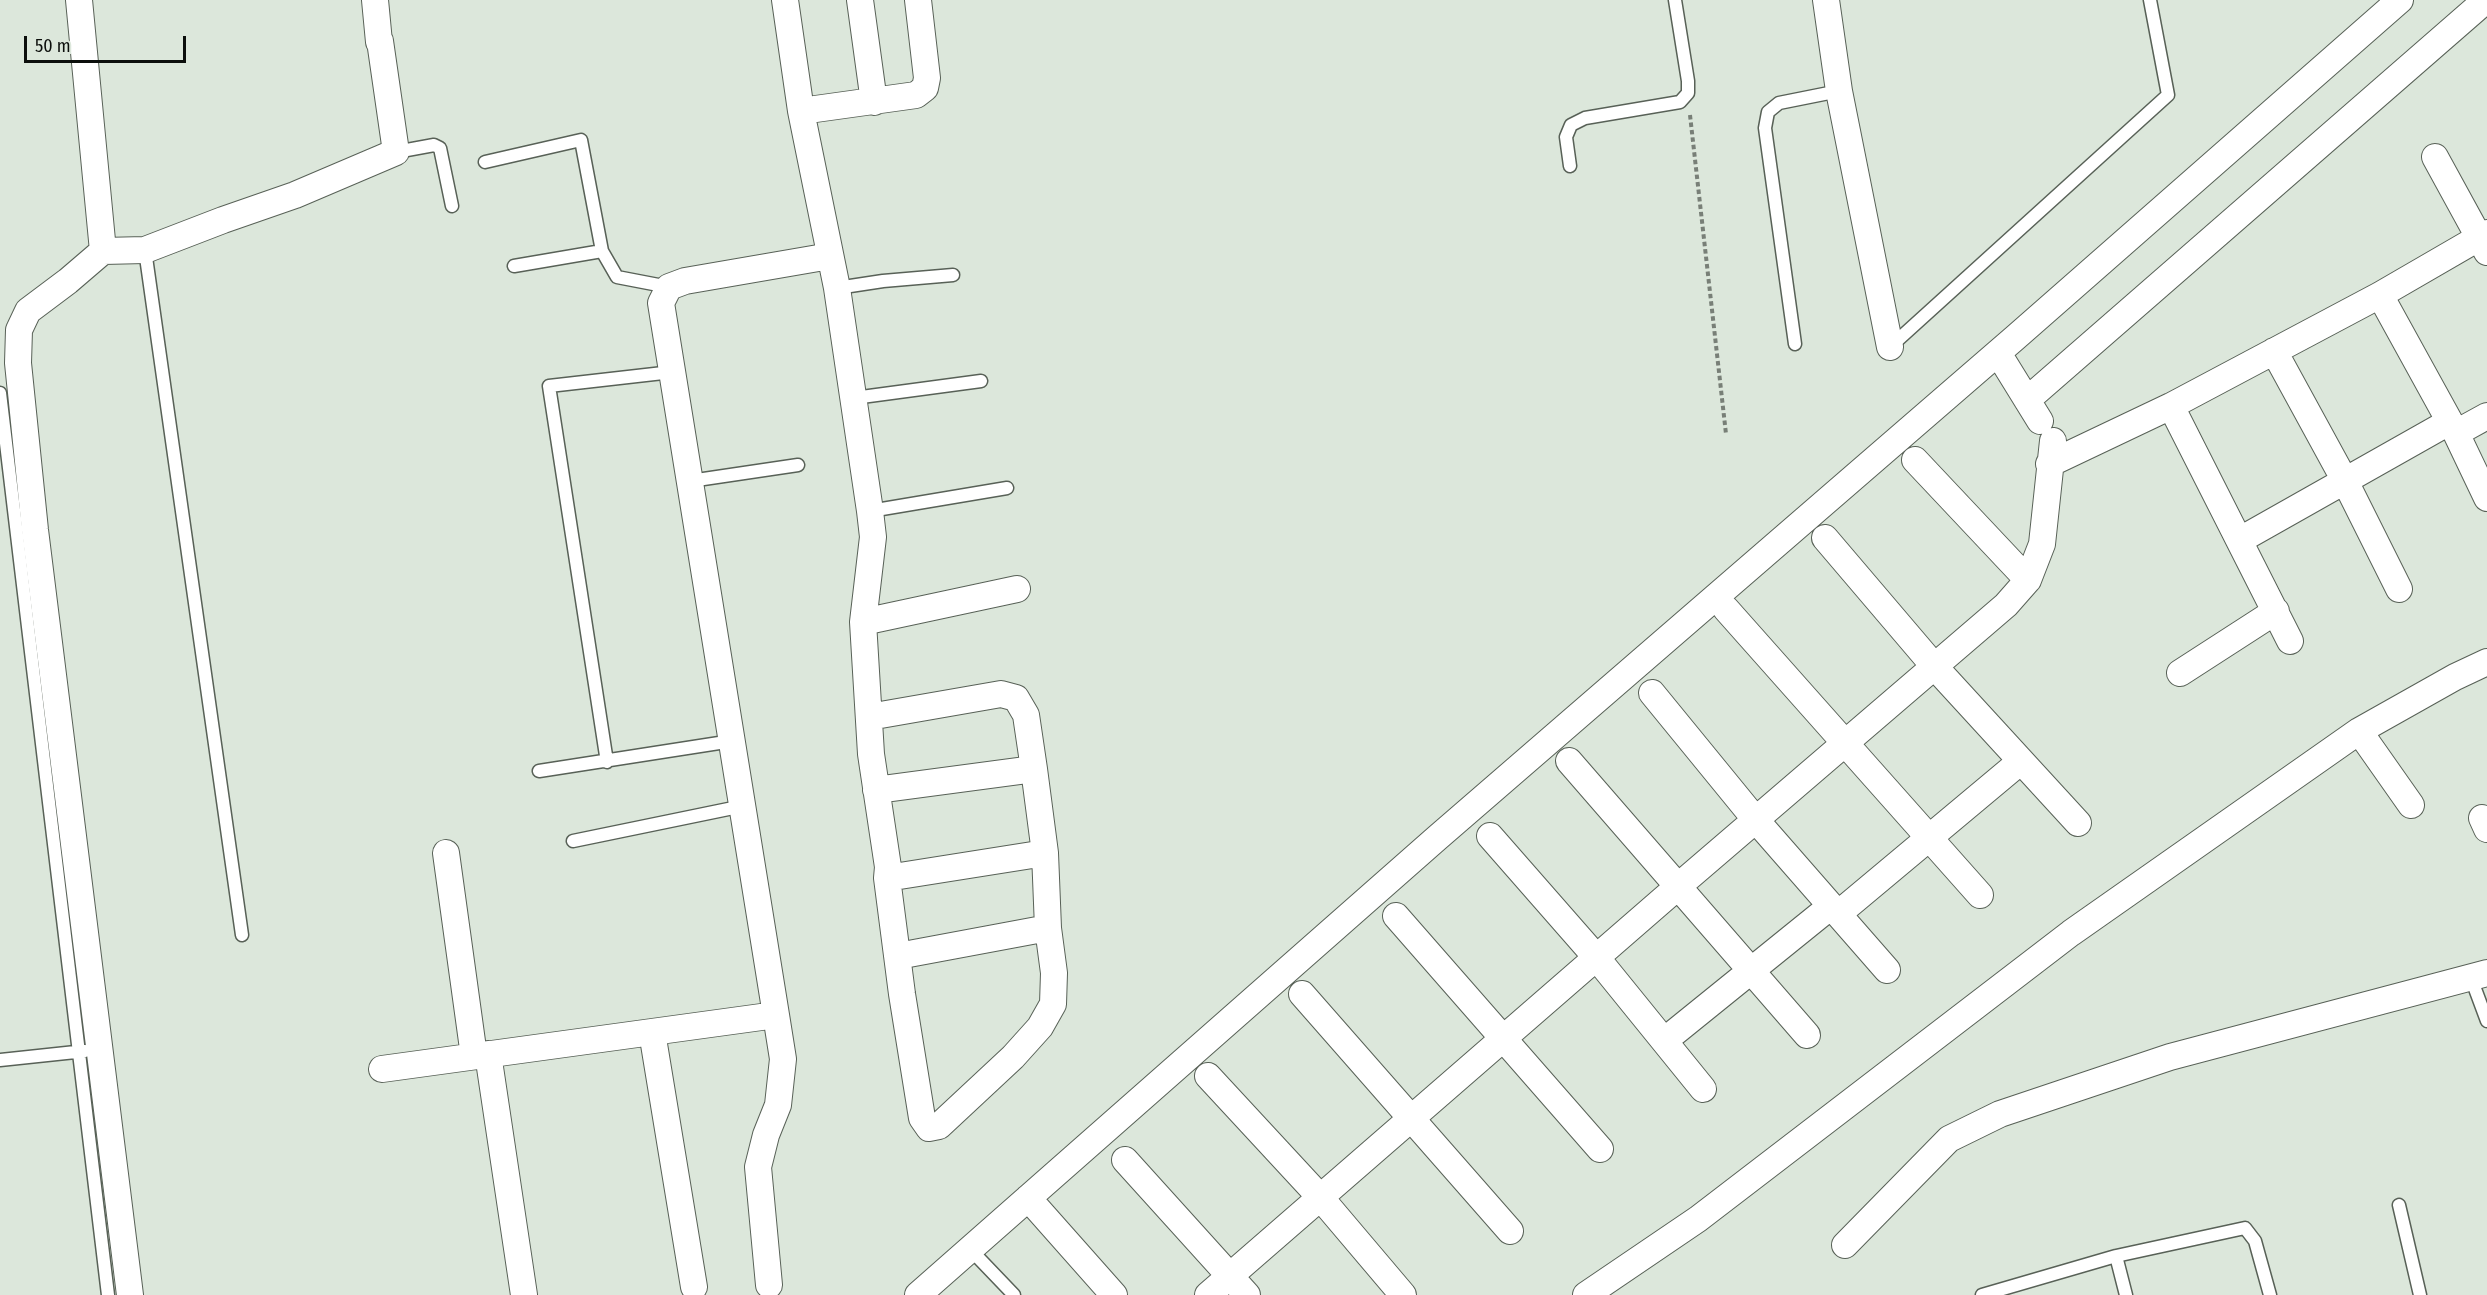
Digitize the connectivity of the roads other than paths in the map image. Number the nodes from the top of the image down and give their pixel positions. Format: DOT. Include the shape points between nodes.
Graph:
graph roads {
  1 [pos="79,0"];
  2 [pos="375,0"];
  3 [pos="785,0"];
  4 [pos="860,0"];
  5 [pos="918,0"];
  6 [pos="1675,0"];
  7 [pos="1826,0"];
  8 [pos="2150,0"];
  9 [pos="2400,0"];
  10 [pos="2487,0"];
  11 [pos="1839,91"];
  12 [pos="874,102"];
  13 [pos="801,111"];
  14 [pos="396,152"];
  15 [pos="2435,157"];
  16 [pos="485,162"];
  17 [pos="1570,166"];
  18 [pos="452,206"];
  19 [pos="2484,241"];
  20 [pos="146,250"];
  21 [pos="602,250"];
  22 [pos="103,251"];
  23 [pos="830,256"];
  24 [pos="514,266"];
  25 [pos="952,275"];
  26 [pos="669,287"];
  27 [pos="837,288"];
  28 [pos="2379,296"];
  29 [pos="1795,344"];
  30 [pos="1890,347"];
  31 [pos="2274,351"];
  32 [pos="1998,353"];
  33 [pos="672,372"];
  34 [pos="981,381"];
  35 [pos="0,393"];
  36 [pos="854,398"];
  37 [pos="2171,406"];
  38 [pos="2487,416"];
  39 [pos="2452,428"];
  40 [pos="2042,431"];
  41 [pos="1915,460"];
  42 [pos="798,465"];
  43 [pos="690,481"];
  44 [pos="2345,481"];
  45 [pos="1007,488"];
  46 [pos="2487,498"];
  47 [pos="870,511"];
  48 [pos="1825,538"];
  49 [pos="2240,540"];
  50 [pos="2028,580"];
  51 [pos="1017,589"];
  52 [pos="2398,589"];
  53 [pos="1726,609"];
  54 [pos="2276,611"];
  55 [pos="863,622"];
  56 [pos="2290,641"];
  57 [pos="2487,662"];
  58 [pos="1934,666"];
  59 [pos="2180,673"];
  60 [pos="1652,693"];
  61 [pos="869,717"];
  62 [pos="2359,732"];
  63 [pos="732,741"];
  64 [pos="1845,743"];
  65 [pos="1569,761"];
  66 [pos="2021,761"];
  67 [pos="607,762"];
  68 [pos="1034,770"];
  69 [pos="539,771"];
  70 [pos="876,790"];
  71 [pos="2411,805"];
  72 [pos="743,806"];
  73 [pos="1755,819"];
  74 [pos="2078,823"];
  75 [pos="1490,836"];
  76 [pos="1930,839"];
  77 [pos="573,841"];
  78 [pos="446,853"];
  79 [pos="1045,853"];
  80 [pos="887,878"];
  81 [pos="1678,886"];
  82 [pos="1980,895"];
  83 [pos="1834,910"];
  84 [pos="1396,915"];
  85 [pos="1048,928"];
  86 [pos="242,935"];
  87 [pos="898,956"];
  88 [pos="1596,957"];
  89 [pos="1752,970"];
  90 [pos="1887,970"];
  91 [pos="2479,976"];
  92 [pos="1302,994"];
  93 [pos="776,1015"];
  94 [pos="2487,1021"];
  95 [pos="652,1032"];
  96 [pos="1807,1035"];
  97 [pos="1502,1039"];
  98 [pos="1664,1041"];
  99 [pos="89,1050"];
  100 [pos="481,1055"];
  101 [pos="0,1060"];
  102 [pos="382,1069"];
  103 [pos="1208,1077"];
  104 [pos="1703,1089"];
  105 [pos="1412,1118"];
  106 [pos="1600,1149"];
  107 [pos="1125,1160"];
  108 [pos="1320,1197"];
  109 [pos="1029,1198"];
  110 [pos="2399,1205"];
  111 [pos="1510,1231"];
  112 [pos="1845,1245"];
  113 [pos="970,1249"];
  114 [pos="2115,1256"];
  115 [pos="1230,1275"];
  116 [pos="770,1285"];
  117 [pos="694,1287"];
  118 [pos="108,1295"];
  119 [pos="130,1295"];
  120 [pos="524,1295"];
  121 [pos="917,1295"];
  122 [pos="1014,1295"];
  123 [pos="1114,1295"];
  124 [pos="1208,1295"];
  125 [pos="1247,1295"];
  126 [pos="1403,1295"];
  127 [pos="1586,1295"];
  128 [pos="1987,1295"];
  129 [pos="2126,1295"];
  130 [pos="2270,1295"];
  131 [pos="2420,1295"];
  1 -- 22 [label="street"];
  2 -- 14 [label="street"];
  3 -- 13 [label="street"];
  4 -- 12 [label="street"];
  5 -- 12 [label="street" via="925,88 916,95"];
  6 -- 17 [label="lane" via="1688,93 1680,102 1585,118 1571,125 1566,137"];
  7 -- 11 [label="street"];
  8 -- 30 [label="lane" via="2168,95"];
  9 -- 32 [label="street"];
  10 -- 40 [label="street"];
  11 -- 29 [label="lane" via="1779,103 1768,112 1765,128"];
  11 -- 30 [label="street"];
  12 -- 13 [label="street"];
  13 -- 23 [label="street"];
  14 -- 18 [label="lane" via="434,145 440,148"];
  14 -- 20 [label="street" via="295,195"];
  15 -- 19 [label="street"];
  16 -- 21 [label="lane" via="581,140"];
  19 -- 28 [label="street"];
  20 -- 22 [label="street"];
  20 -- 86 [label="lane"];
  21 -- 24 [label="lane"];
  21 -- 26 [label="lane" via="617,277"];
  22 -- 99 [label="street" via="28,311 19,330 18,363"];
  23 -- 26 [label="street" via="685,280"];
  23 -- 27 [label="street"];
  25 -- 27 [label="lane"];
  26 -- 33 [label="street" via="660,303"];
  27 -- 36 [label="street"];
  28 -- 31 [label="street"];
  28 -- 39 [label="street"];
  31 -- 37 [label="street"];
  31 -- 44 [label="street"];
  32 -- 40 [label="street"];
  32 -- 109 [label="street" via="1437,838"];
  33 -- 43 [label="street"];
  33 -- 67 [label="lane" via="549,386"];
  34 -- 36 [label="lane"];
  35 -- 99 [label="lane"];
  36 -- 47 [label="street"];
  37 -- 40 [label="street"];
  37 -- 49 [label="street"];
  38 -- 39 [label="street"];
  39 -- 44 [label="street"];
  39 -- 46 [label="street"];
  40 -- 50 [label="street" via="2042,544"];
  41 -- 50 [label="street"];
  42 -- 43 [label="lane"];
  43 -- 63 [label="street"];
  44 -- 49 [label="street"];
  44 -- 52 [label="street"];
  45 -- 47 [label="lane"];
  47 -- 55 [label="street" via="873,537"];
  48 -- 58 [label="street"];
  49 -- 54 [label="street"];
  50 -- 58 [label="street" via="2006,605"];
  51 -- 55 [label="street"];
  53 -- 64 [label="street"];
  54 -- 56 [label="street"];
  54 -- 59 [label="street"];
  55 -- 61 [label="street"];
  57 -- 62 [label="street"];
  58 -- 64 [label="street"];
  58 -- 66 [label="street"];
  60 -- 73 [label="street"];
  61 -- 68 [label="street" via="1001,694 1016,698 1026,715"];
  61 -- 70 [label="street"];
  62 -- 71 [label="street"];
  62 -- 127 [label="street" via="2071,933 1698,1219"];
  63 -- 67 [label="lane"];
  63 -- 72 [label="street"];
  64 -- 73 [label="street"];
  64 -- 76 [label="street"];
  65 -- 81 [label="street"];
  66 -- 74 [label="street"];
  66 -- 76 [label="street"];
  67 -- 69 [label="lane"];
  68 -- 70 [label="street"];
  68 -- 79 [label="street"];
  70 -- 80 [label="street"];
  72 -- 77 [label="lane"];
  72 -- 93 [label="street"];
  73 -- 81 [label="street"];
  73 -- 83 [label="street"];
  75 -- 88 [label="street"];
  76 -- 82 [label="street"];
  76 -- 83 [label="street"];
  78 -- 100 [label="street"];
  79 -- 80 [label="street"];
  79 -- 85 [label="street"];
  80 -- 87 [label="street"];
  81 -- 88 [label="street"];
  81 -- 89 [label="street"];
  83 -- 89 [label="street"];
  83 -- 90 [label="street"];
  84 -- 97 [label="street"];
  85 -- 87 [label="street"];
  85 -- 87 [label="street" via="1054,973 1053,1004 1040,1027 939,1126 929,1128 922,1118"];
  88 -- 97 [label="street"];
  88 -- 98 [label="street"];
  89 -- 96 [label="street"];
  89 -- 98 [label="street"];
  91 -- 94 [label="lane"];
  91 -- 112 [label="street" via="2170,1057 2000,1114 1949,1139"];
  92 -- 105 [label="street"];
  93 -- 95 [label="street"];
  93 -- 116 [label="street" via="783,1059 778,1105 758,1167"];
  95 -- 100 [label="street"];
  95 -- 117 [label="street"];
  97 -- 105 [label="street"];
  97 -- 106 [label="street"];
  98 -- 104 [label="street"];
  99 -- 101 [label="lane"];
  99 -- 118 [label="lane"];
  99 -- 119 [label="street"];
  100 -- 102 [label="street"];
  100 -- 120 [label="street"];
  103 -- 108 [label="street"];
  105 -- 108 [label="street"];
  105 -- 111 [label="street"];
  107 -- 115 [label="street"];
  108 -- 115 [label="street"];
  108 -- 126 [label="street"];
  109 -- 113 [label="street"];
  109 -- 123 [label="street"];
  110 -- 131 [label="lane"];
  113 -- 121 [label="street"];
  113 -- 122 [label="lane"];
  114 -- 128 [label="lane"];
  114 -- 129 [label="lane"];
  114 -- 130 [label="lane" via="2245,1228 2255,1241"];
  115 -- 124 [label="street"];
  115 -- 125 [label="street"];
}
